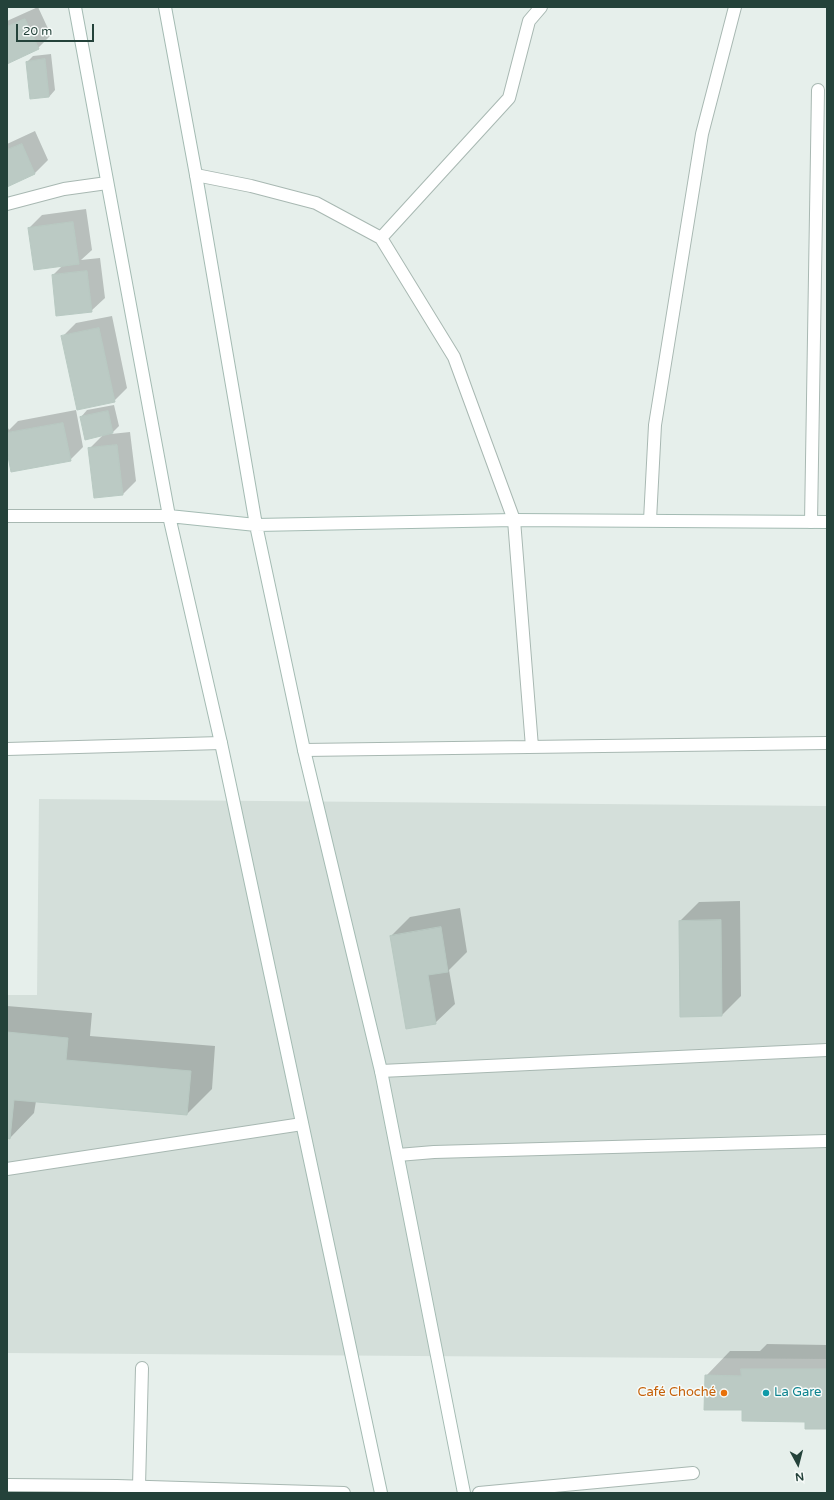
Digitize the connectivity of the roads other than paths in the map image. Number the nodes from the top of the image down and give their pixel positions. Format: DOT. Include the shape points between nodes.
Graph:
graph roads {
  1 [pos="75,7"];
  2 [pos="165,7"];
  3 [pos="541,7"];
  4 [pos="735,7"];
  5 [pos="818,90"];
  6 [pos="196,175"];
  7 [pos="107,183"];
  8 [pos="7,204"];
  9 [pos="381,238"];
  10 [pos="7,516"];
  11 [pos="169,516"];
  12 [pos="514,520"];
  13 [pos="650,520"];
  14 [pos="811,522"];
  15 [pos="827,522"];
  16 [pos="256,525"];
  17 [pos="827,743"];
  18 [pos="221,744"];
  19 [pos="532,747"];
  20 [pos="7,749"];
  21 [pos="304,750"];
  22 [pos="827,1050"];
  23 [pos="381,1071"];
  24 [pos="302,1124"];
  25 [pos="827,1141"];
  26 [pos="398,1155"];
  27 [pos="7,1169"];
  28 [pos="142,1368"];
  29 [pos="693,1473"];
  30 [pos="139,1486"];
  31 [pos="11,1488"];
  32 [pos="344,1493"];
  33 [pos="381,1493"];
  34 [pos="464,1493"];
  35 [pos="479,1493"];
  1 -- 7 [label="street"];
  2 -- 6 [label="street"];
  3 -- 9 [label="street" via="529,21 510,98"];
  4 -- 13 [label="street" via="702,134 655,425"];
  5 -- 14 [label="street"];
  6 -- 9 [label="street" via="316,203"];
  6 -- 16 [label="street"];
  7 -- 8 [label="street" via="64,189"];
  7 -- 11 [label="street"];
  9 -- 12 [label="street" via="454,357"];
  10 -- 11 [label="street"];
  11 -- 16 [label="street"];
  11 -- 18 [label="street"];
  12 -- 13 [label="street"];
  12 -- 16 [label="street"];
  12 -- 19 [label="street"];
  13 -- 14 [label="street"];
  14 -- 15 [label="street"];
  16 -- 21 [label="street"];
  17 -- 19 [label="street"];
  18 -- 20 [label="street"];
  18 -- 24 [label="street"];
  19 -- 21 [label="street"];
  21 -- 23 [label="street"];
  22 -- 23 [label="street"];
  23 -- 26 [label="street"];
  24 -- 27 [label="street"];
  24 -- 33 [label="street"];
  25 -- 26 [label="street"];
  26 -- 34 [label="street"];
  28 -- 30 [label="street"];
  29 -- 35 [label="street"];
  30 -- 31 [label="street"];
  30 -- 32 [label="street"];
}
